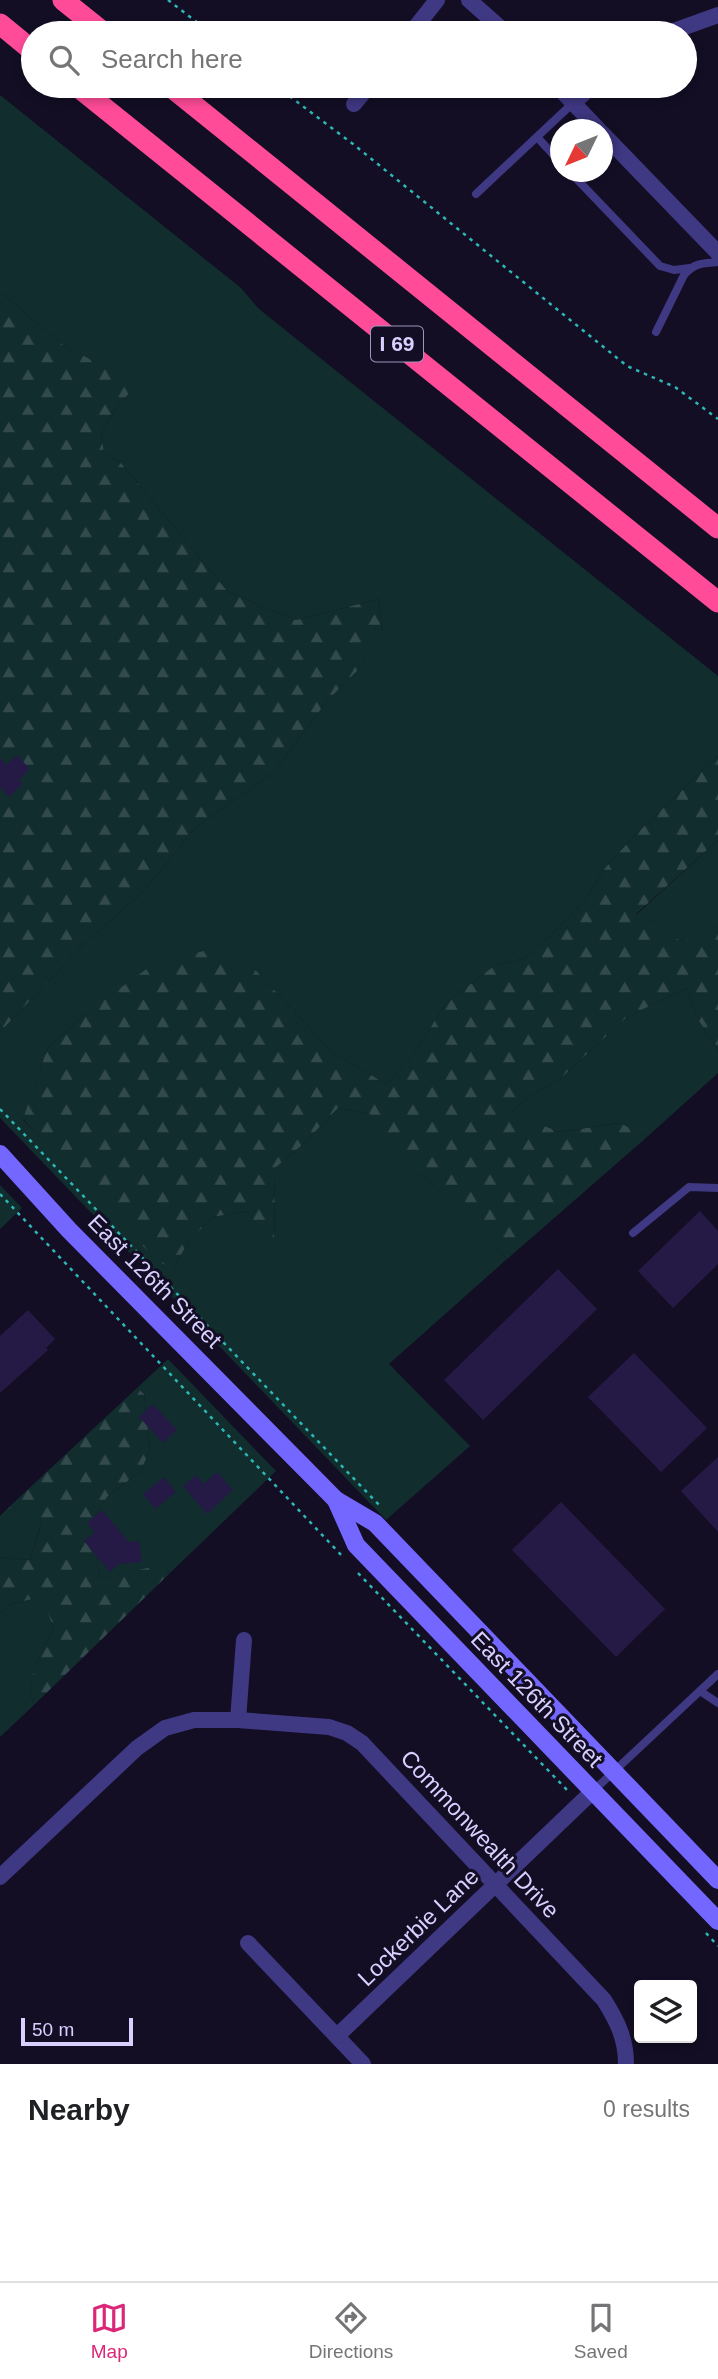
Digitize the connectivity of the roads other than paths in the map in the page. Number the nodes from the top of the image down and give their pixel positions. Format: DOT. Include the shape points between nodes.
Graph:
graph roads {
  1 [pos="63,0"];
  2 [pos="437,0"];
  3 [pos="469,0"];
  4 [pos="718,15"];
  5 [pos="89,21"];
  6 [pos="420,21"];
  7 [pos="493,21"];
  8 [pos="697,23"];
  9 [pos="0,24"];
  10 [pos="21,41"];
  11 [pos="91,98"];
  12 [pos="185,98"];
  13 [pos="359,98"];
  14 [pos="568,98"];
  15 [pos="579,98"];
  16 [pos="573,103"];
  17 [pos="354,104"];
  18 [pos="588,119"];
  19 [pos="537,137"];
  20 [pos="613,143"];
  21 [pos="550,151"];
  22 [pos="580,182"];
  23 [pos="476,194"];
  24 [pos="718,253"];
  25 [pos="718,262"];
  26 [pos="690,268"];
  27 [pos="656,332"];
  28 [pos="718,528"];
  29 [pos="718,603"];
  30 [pos="0,1154"];
  31 [pos="718,1188"];
  32 [pos="633,1233"];
  33 [pos="336,1500"];
  34 [pos="244,1640"];
  35 [pos="718,1674"];
  36 [pos="700,1691"];
  37 [pos="718,1703"];
  38 [pos="238,1720"];
  39 [pos="614,1772"];
  40 [pos="592,1792"];
  41 [pos="0,1877"];
  42 [pos="718,1880"];
  43 [pos="496,1884"];
  44 [pos="718,1921"];
  45 [pos="248,1943"];
  46 [pos="337,2036"];
  47 [pos="363,2064"];
  48 [pos="626,2064"];
  1 -- 5 [label="highway"];
  2 -- 6 [label="street"];
  3 -- 7 [label="street"];
  4 -- 8 [label="street"];
  9 -- 10 [label="highway"];
  11 -- 29 [label="highway, I 69"];
  12 -- 28 [label="highway, I 69"];
  13 -- 17 [label="street"];
  14 -- 16 [label="street"];
  15 -- 16 [label="street"];
  16 -- 18 [label="street"];
  16 -- 19 [label="lane"];
  19 -- 21 [label="lane"];
  19 -- 23 [label="lane"];
  20 -- 24 [label="street"];
  22 -- 26 [label="lane" via="660,266"];
  25 -- 26 [label="lane"];
  26 -- 27 [label="lane"];
  30 -- 33 [label="main road, East 126th Street"];
  31 -- 32 [label="lane" via="689,1187"];
  33 -- 39 [label="main road, East 126th Street" via="375,1523"];
  33 -- 40 [label="main road, East 126th Street" via="356,1545"];
  34 -- 38 [label="street"];
  35 -- 36 [label="lane"];
  36 -- 37 [label="lane"];
  36 -- 39 [label="lane"];
  38 -- 41 [label="street, Commonwealth Drive" via="194,1720 158,1732"];
  38 -- 43 [label="street, Commonwealth Drive" via="329,1727 347,1733 362,1743"];
  39 -- 40 [label="lane"];
  39 -- 42 [label="main road, East 126th Street"];
  40 -- 43 [label="street, Lockerbie Lane"];
  40 -- 44 [label="main road, East 126th Street"];
  43 -- 46 [label="street, Lockerbie Lane"];
  43 -- 48 [label="street, Commonwealth Drive" via="604,2000 624,2039"];
  45 -- 46 [label="street"];
  46 -- 47 [label="street"];
}
